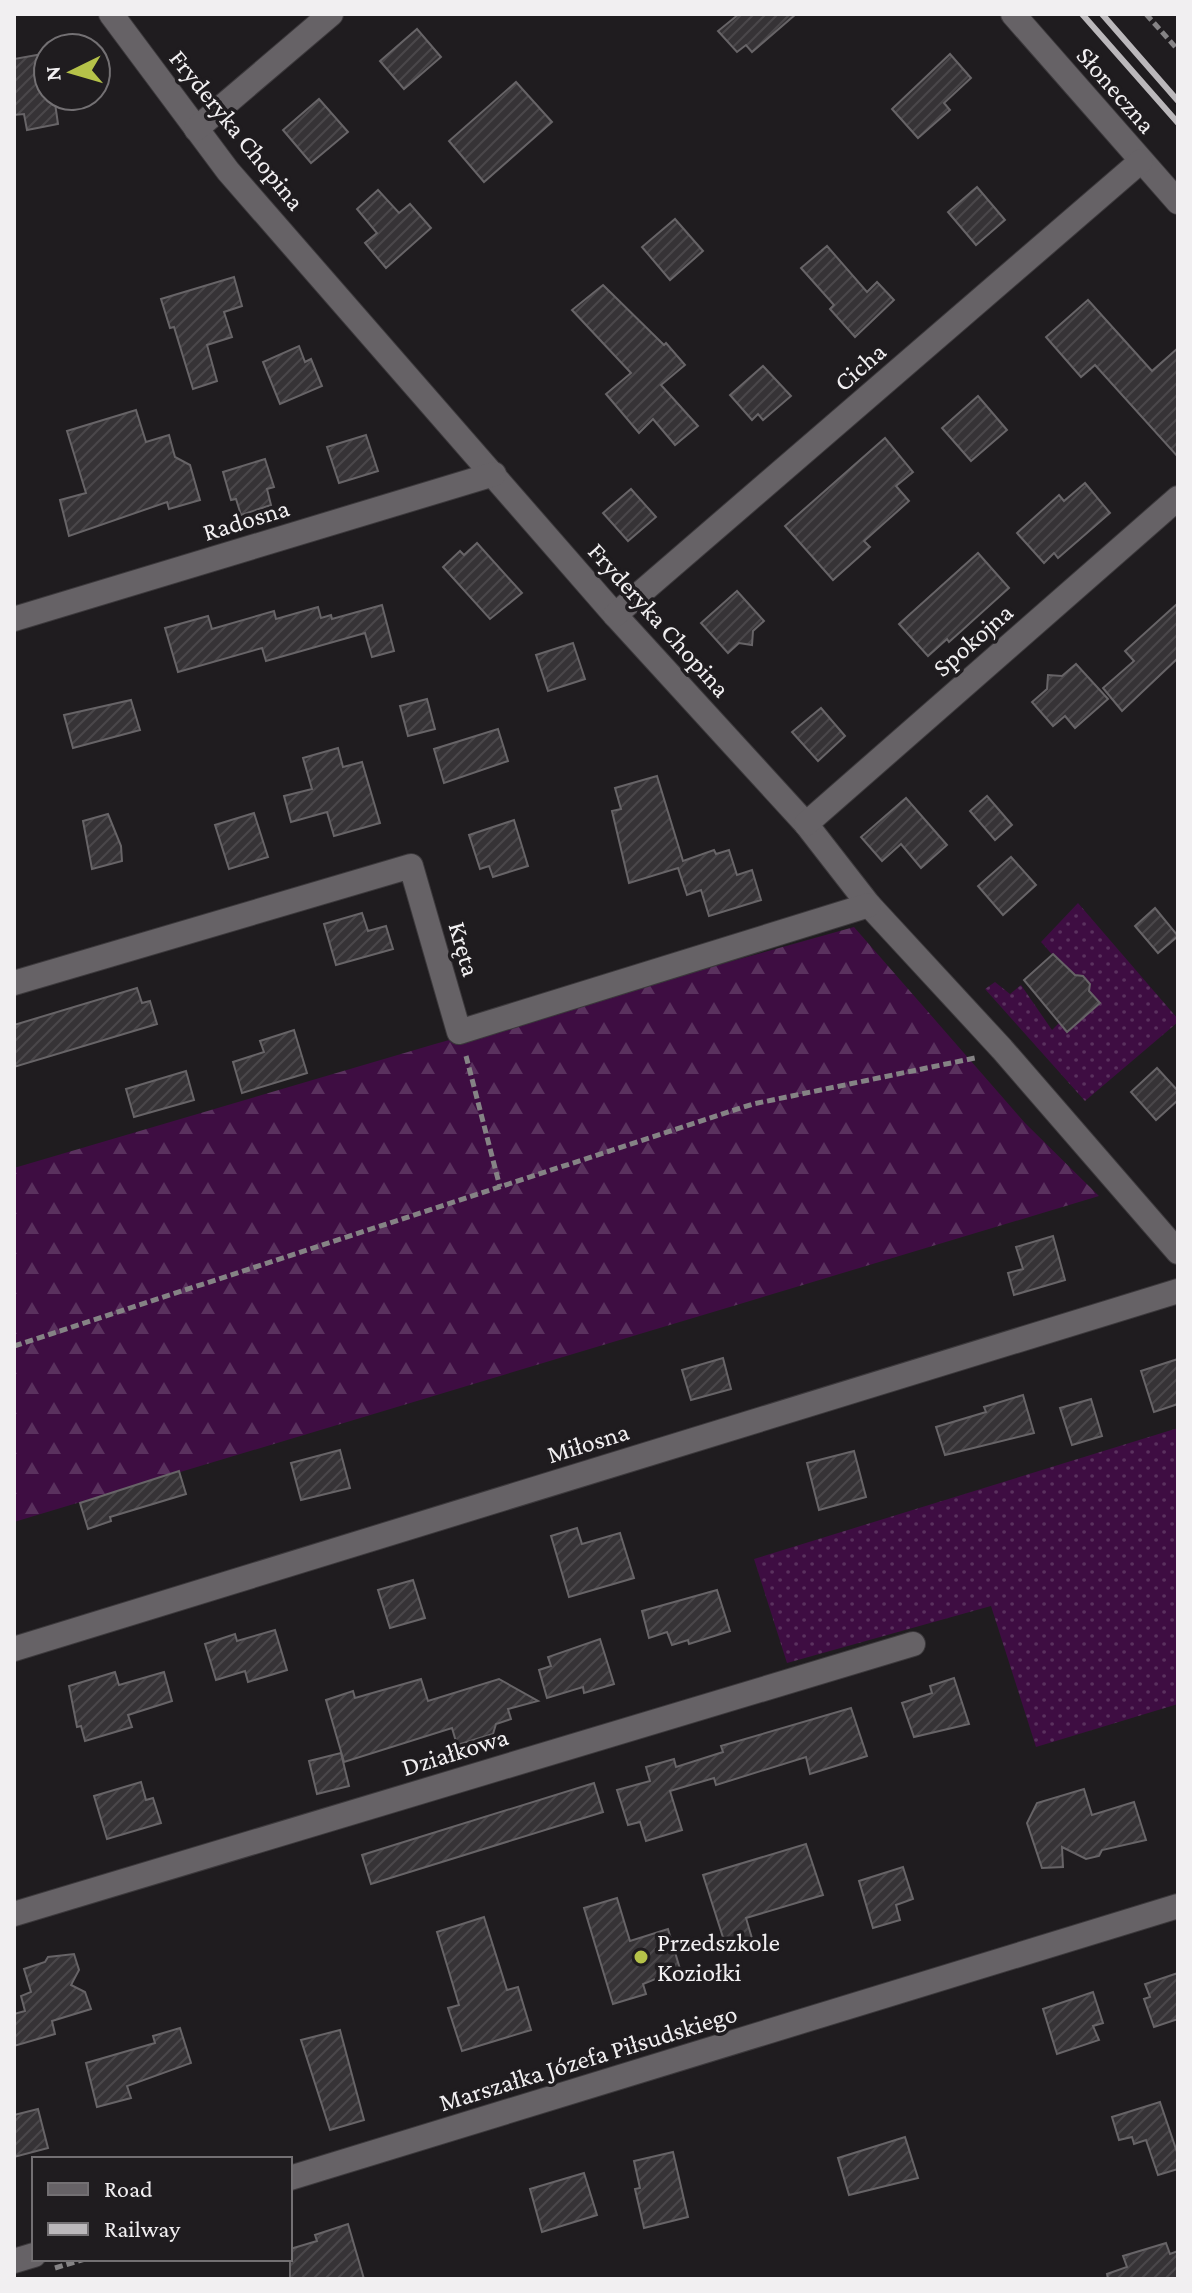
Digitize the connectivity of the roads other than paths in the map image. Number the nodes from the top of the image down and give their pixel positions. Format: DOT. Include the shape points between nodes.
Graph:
graph roads {
  1 [pos="111,14"];
  2 [pos="331,14"];
  3 [pos="1013,14"];
  4 [pos="196,129"];
  5 [pos="1141,161"];
  6 [pos="1178,202"];
  7 [pos="494,474"];
  8 [pos="1178,498"];
  9 [pos="615,615"];
  10 [pos="14,619"];
  11 [pos="806,824"];
  12 [pos="869,905"];
  13 [pos="14,983"];
  14 [pos="1178,1252"];
  15 [pos="1178,1291"];
  16 [pos="913,1644"];
  17 [pos="14,1649"];
  18 [pos="1178,1906"];
  19 [pos="14,1914"];
  20 [pos="292,2177"];
  1 -- 4 [label="street, Fryderyka Chopina"];
  2 -- 4 [label="street"];
  3 -- 5 [label="street, Słoneczna"];
  4 -- 7 [label="street, Fryderyka Chopina"];
  5 -- 6 [label="street, Słoneczna"];
  5 -- 9 [label="street, Cicha"];
  7 -- 9 [label="street, Fryderyka Chopina"];
  7 -- 10 [label="street, Radosna"];
  8 -- 11 [label="street, Spokojna"];
  9 -- 11 [label="street, Fryderyka Chopina"];
  11 -- 12 [label="street, Fryderyka Chopina"];
  12 -- 13 [label="street, Kręta" via="459,1032 411,866"];
  12 -- 14 [label="street, Fryderyka Chopina"];
  15 -- 17 [label="street, Miłosna"];
  16 -- 19 [label="street, Działkowa"];
  18 -- 20 [label="street, Marszałka Józefa Piłsudskiego"];
}
